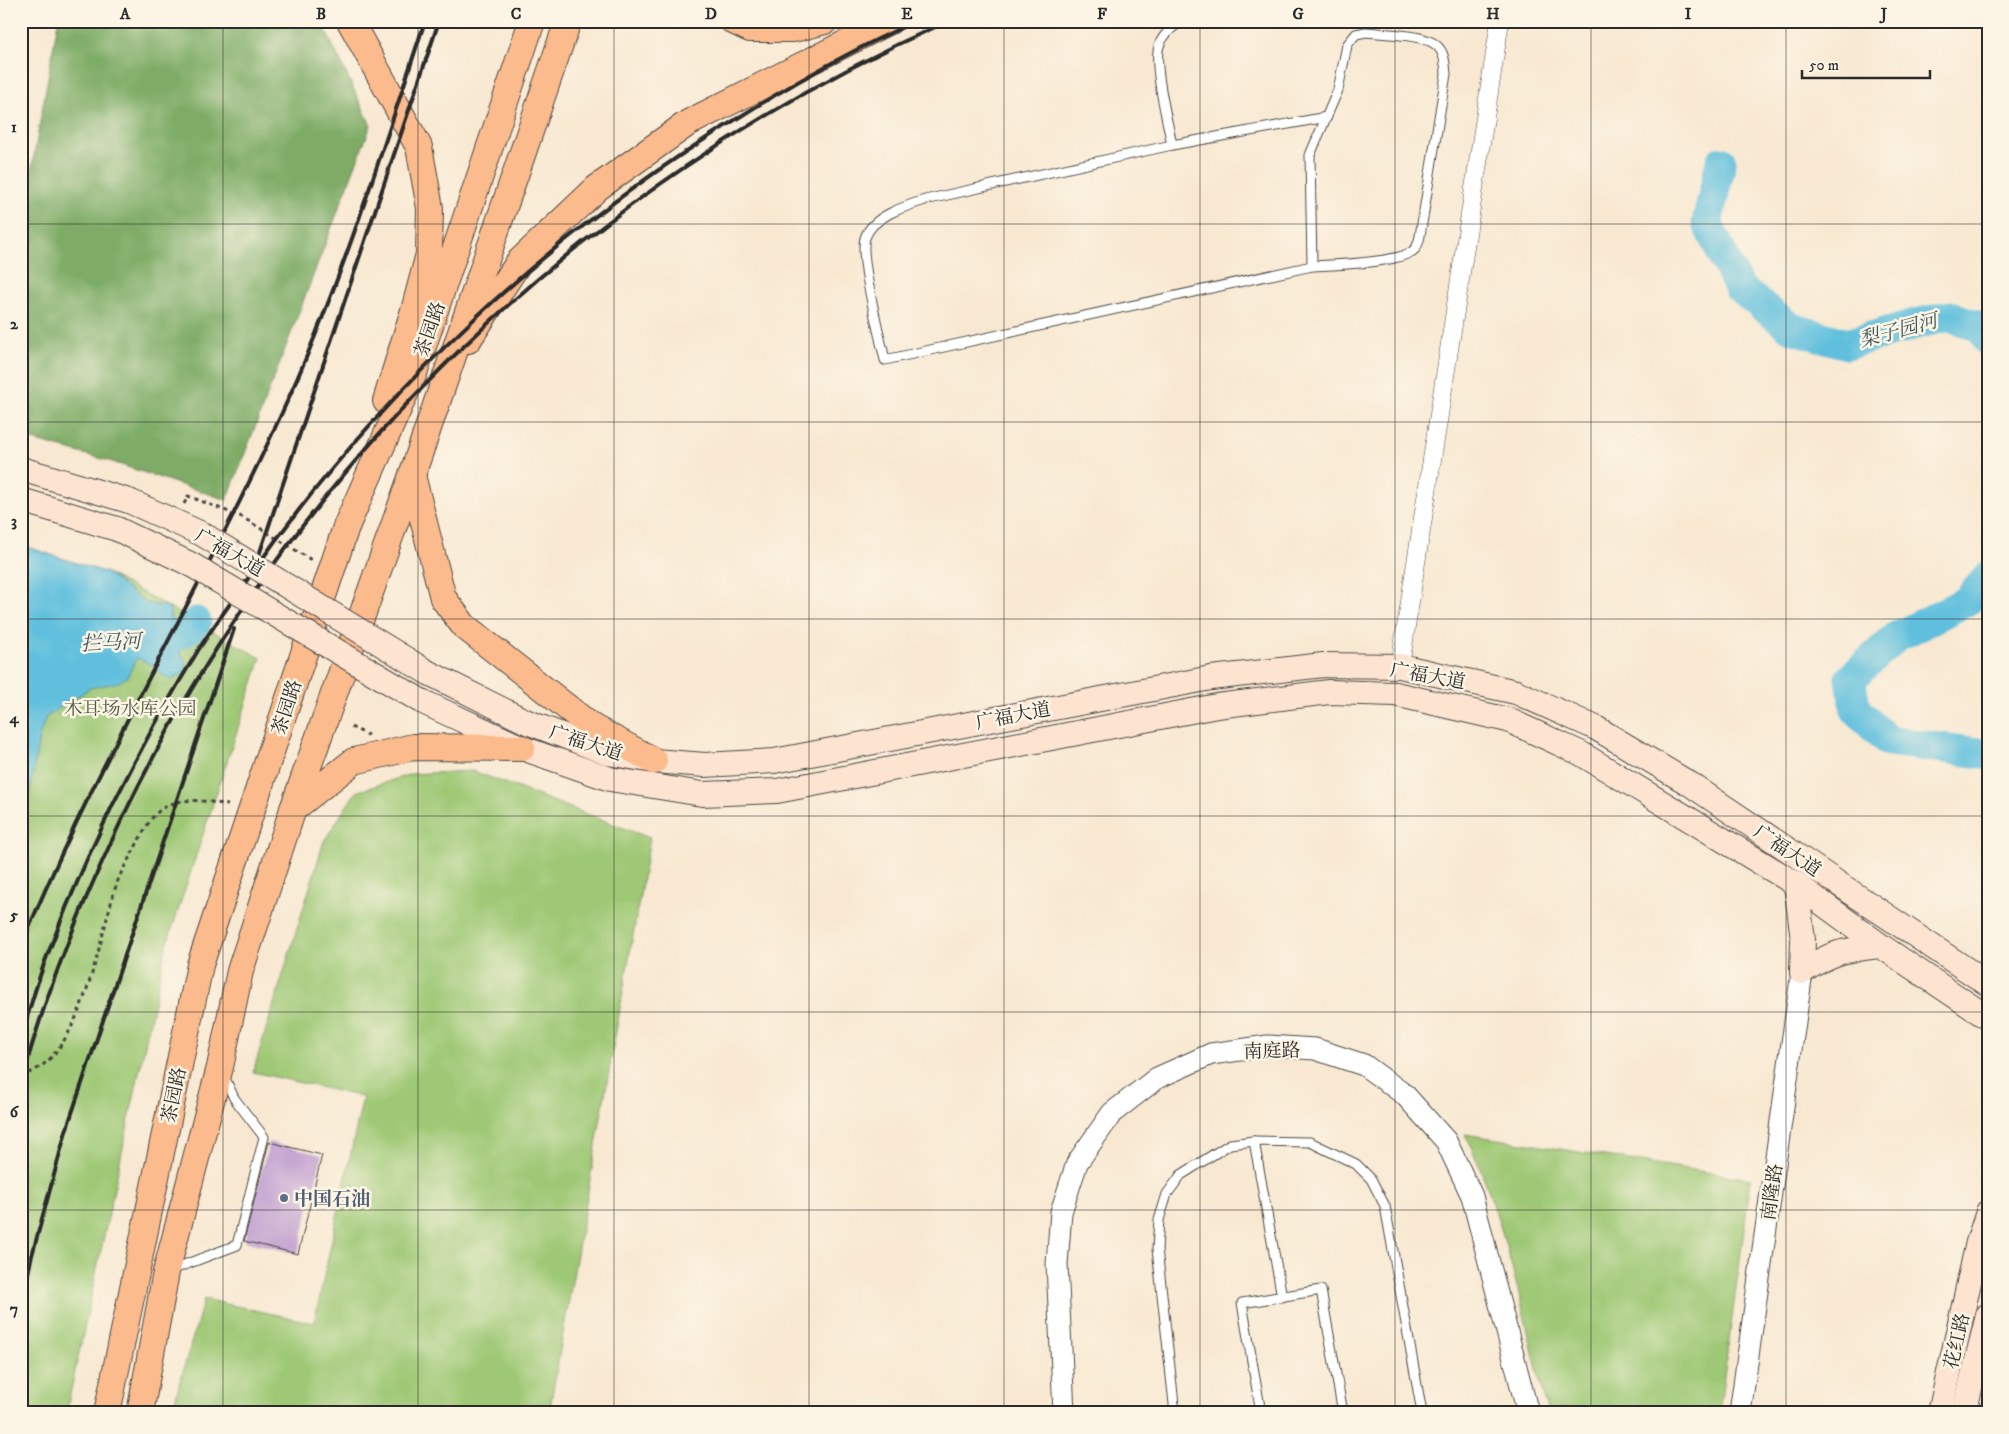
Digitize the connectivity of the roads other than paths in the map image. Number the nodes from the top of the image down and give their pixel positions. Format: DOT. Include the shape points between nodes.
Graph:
graph roads {
  1 [pos="350,21"];
  2 [pos="532,21"];
  3 [pos="568,21"];
  4 [pos="733,21"];
  5 [pos="825,21"];
  6 [pos="890,21"];
  7 [pos="1182,21"];
  8 [pos="1500,21"];
  9 [pos="1327,117"];
  10 [pos="1172,145"];
  11 [pos="1312,266"];
  12 [pos="445,374"];
  13 [pos="21,468"];
  14 [pos="412,475"];
  15 [pos="21,500"];
  16 [pos="346,527"];
  17 [pos="1400,666"];
  18 [pos="522,748"];
  19 [pos="654,761"];
  20 [pos="293,809"];
  21 [pos="1796,884"];
  22 [pos="1881,946"];
  23 [pos="1802,972"];
  24 [pos="1987,983"];
  25 [pos="1984,1017"];
  26 [pos="220,1067"];
  27 [pos="1254,1141"];
  28 [pos="1988,1212"];
  29 [pos="1980,1258"];
  30 [pos="166,1272"];
  31 [pos="1282,1297"];
  32 [pos="1988,1315"];
  33 [pos="107,1413"];
  34 [pos="140,1413"];
  35 [pos="1064,1413"];
  36 [pos="1174,1413"];
  37 [pos="1261,1413"];
  38 [pos="1343,1413"];
  39 [pos="1422,1413"];
  40 [pos="1528,1413"];
  41 [pos="1740,1413"];
  42 [pos="1940,1413"];
  43 [pos="1964,1413"];
  1 -- 16 [label="main road" via="419,147 430,208 429,254"];
  2 -- 16 [label="main road, 茶园路" via="414,373"];
  3 -- 12 [label="main road, 茶园路"];
  4 -- 5 [label="main road" via="750,29 794,29"];
  6 -- 12 [label="main road" via="688,123 597,188 519,262"];
  7 -- 10 [label="lane" via="1168,30 1159,46 1158,64"];
  8 -- 17 [label="street"];
  9 -- 10 [label="lane"];
  9 -- 11 [label="lane" via="1310,155"];
  9 -- 11 [label="lane" via="1338,90 1347,44 1356,34 1366,32 1424,39 1436,45 1445,58 1446,74 1417,246 1408,254 1369,263"];
  10 -- 11 [label="lane" via="925,200 894,210 876,223 865,238 866,269 884,360"];
  12 -- 14 [label="main road, 茶园路"];
  13 -- 19 [label="main road, 广福大道, bridge" via="129,502 202,534 427,672 525,721 608,752"];
  14 -- 19 [label="main road" via="443,598 464,626 592,727"];
  14 -- 20 [label="main road, 茶园路"];
  15 -- 18 [label="main road, 广福大道, bridge" via="117,529 190,564 421,701"];
  16 -- 33 [label="main road, 茶园路" via="200,965"];
  17 -- 19 [label="main road, 广福大道" via="1322,665 1211,678 774,761 705,765"];
  17 -- 24 [label="main road, 广福大道" via="1516,692 1596,728 1690,784"];
  18 -- 20 [label="main road" via="413,748 354,761"];
  18 -- 21 [label="main road, 广福大道" via="610,779 702,794 777,791 1217,706 1329,692 1395,694 1508,720 1580,753"];
  20 -- 26 [label="main road, 茶园路" via="240,971"];
  21 -- 22 [label="main road, 广福大道"];
  21 -- 23 [label="main road" via="1803,940"];
  22 -- 23 [label="main road" via="1846,950 1822,958"];
  22 -- 25 [label="main road, 广福大道"];
  23 -- 41 [label="street, 南隆路"];
  26 -- 30 [label="main road, 茶园路"];
  26 -- 30 [label="lane" via="234,1098 264,1137 237,1245"];
  27 -- 31 [label="lane"];
  27 -- 36 [label="lane" via="1230,1144 1181,1175 1166,1194 1159,1220 1157,1249"];
  27 -- 39 [label="lane" via="1310,1142 1356,1164 1371,1179 1385,1206"];
  28 -- 29 [label="main road, 花红路"];
  29 -- 42 [label="main road, 花红路"];
  30 -- 34 [label="main road, 茶园路"];
  31 -- 37 [label="lane" via="1242,1303"];
  31 -- 38 [label="lane" via="1321,1290"];
  32 -- 43 [label="main road, 花红路"];
  35 -- 40 [label="street, 南庭路" via="1057,1264 1061,1212 1078,1163 1112,1113 1157,1078 1211,1054 1268,1046 1315,1049 1364,1066 1405,1095 1446,1141 1472,1196"];
}
